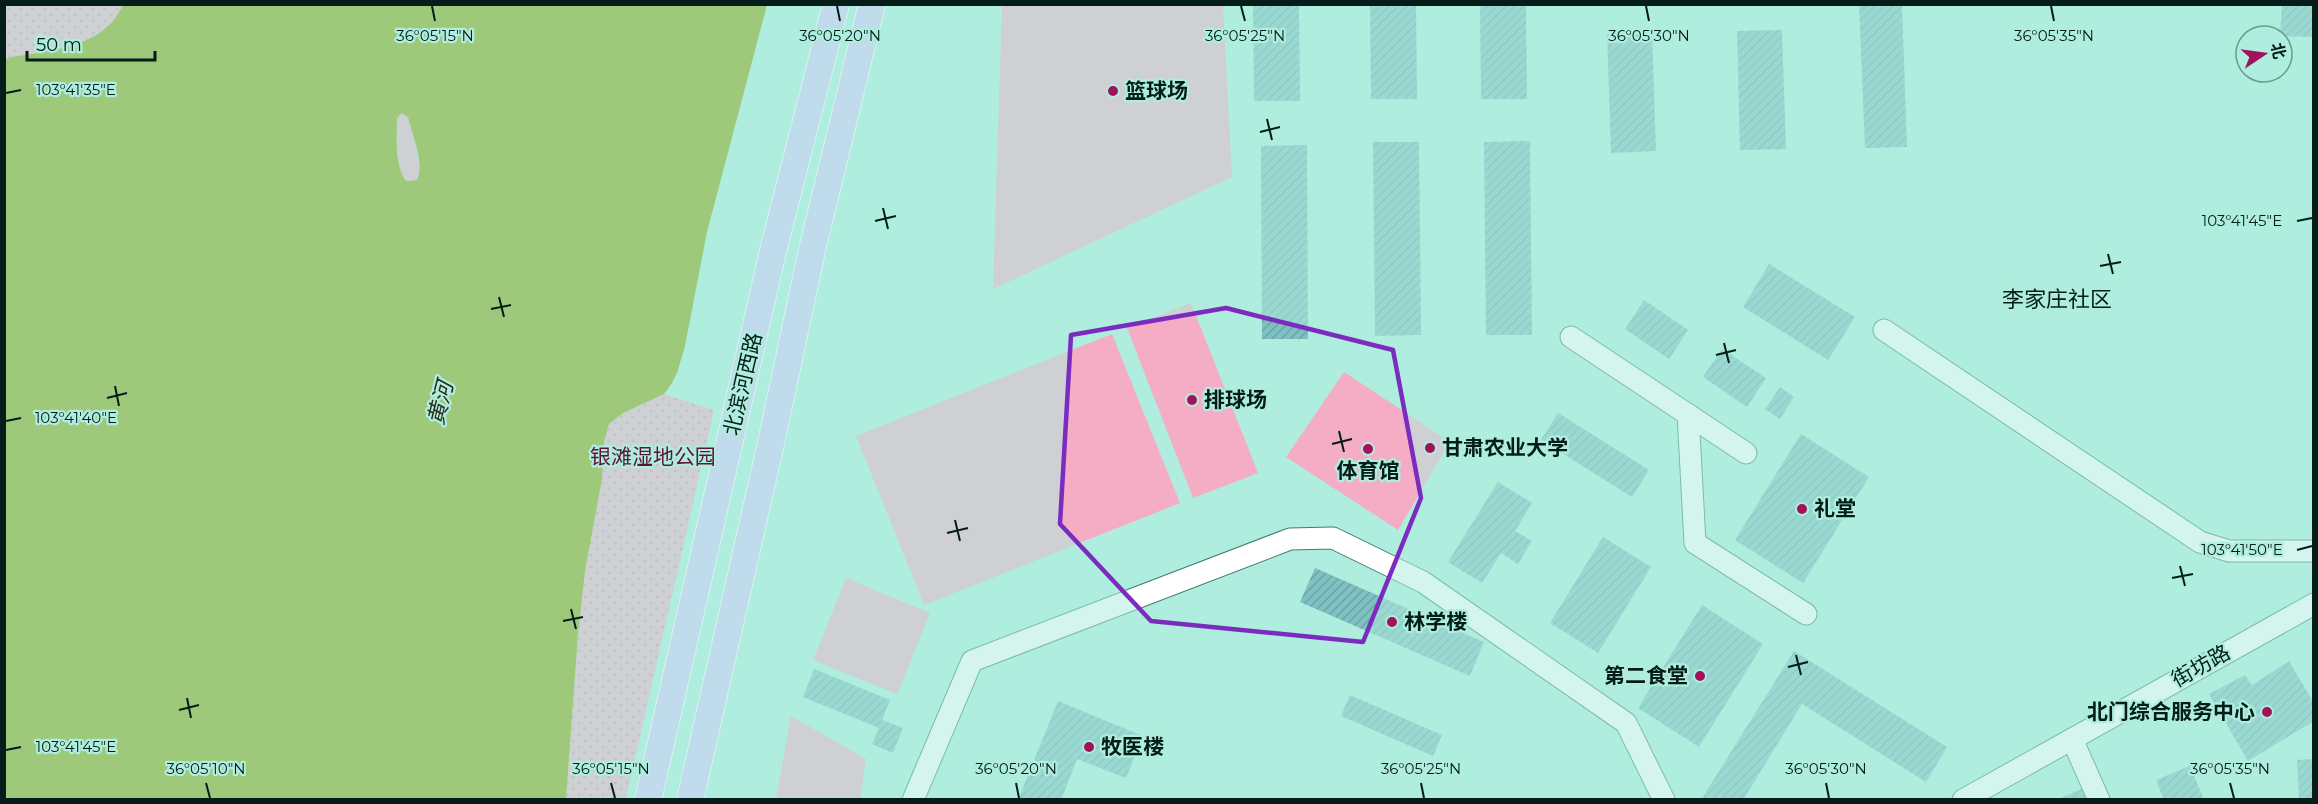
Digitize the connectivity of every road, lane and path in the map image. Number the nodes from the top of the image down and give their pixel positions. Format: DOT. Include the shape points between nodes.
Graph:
graph roads {
  1 [pos="836,4"];
  2 [pos="872,4"];
  3 [pos="1884,330"];
  4 [pos="1571,337"];
  5 [pos="1688,414"];
  6 [pos="732,432"];
  7 [pos="771,443"];
  8 [pos="1746,453"];
  9 [pos="2313,551"];
  10 [pos="2313,604"];
  11 [pos="1806,614"];
  12 [pos="2072,739"];
  13 [pos="648,800"];
  14 [pos="690,800"];
  15 [pos="913,800"];
  16 [pos="1664,800"];
  17 [pos="1963,800"];
  18 [pos="2099,800"];
  1 -- 6 [label="main road, 北滨河西路"];
  2 -- 7 [label="main road, 北滨河西路" via="812,250"];
  3 -- 9 [label="street" via="2200,542 2229,551"];
  4 -- 5 [label="street"];
  5 -- 8 [label="street"];
  5 -- 11 [label="street" via="1695,543"];
  6 -- 7 [label="main road"];
  6 -- 13 [label="main road, 北滨河西路"];
  7 -- 14 [label="main road, 北滨河西路"];
  10 -- 12 [label="street, 街坊路"];
  12 -- 17 [label="street, 街坊路"];
  12 -- 18 [label="street"];
  15 -- 16 [label="street" via="972,661 1290,539 1333,538 1423,582 1626,723"];
}
